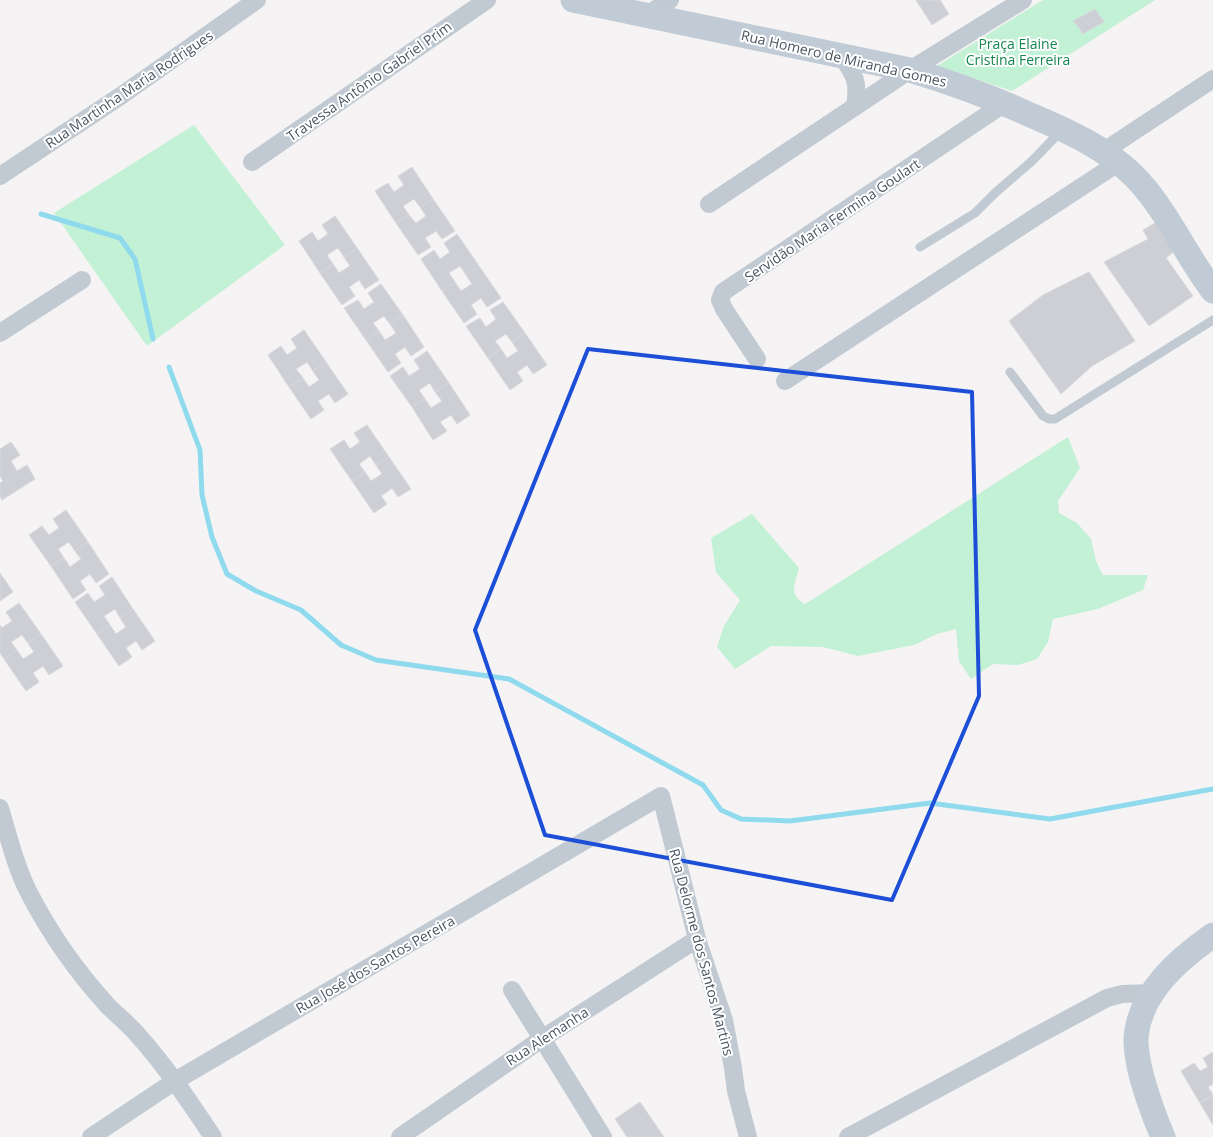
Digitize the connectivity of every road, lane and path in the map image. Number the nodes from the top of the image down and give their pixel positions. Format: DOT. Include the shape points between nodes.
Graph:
graph roads {
  1 [pos="257,0"];
  2 [pos="487,0"];
  3 [pos="573,0"];
  4 [pos="670,0"];
  5 [pos="1023,0"];
  6 [pos="647,15"];
  7 [pos="841,55"];
  8 [pos="910,70"];
  9 [pos="1213,78"];
  10 [pos="1005,104"];
  11 [pos="855,107"];
  12 [pos="1063,129"];
  13 [pos="1111,157"];
  14 [pos="252,162"];
  15 [pos="0,176"];
  16 [pos="709,204"];
  17 [pos="920,247"];
  18 [pos="82,280"];
  19 [pos="1211,283"];
  20 [pos="1213,320"];
  21 [pos="0,333"];
  22 [pos="757,359"];
  23 [pos="1010,372"];
  24 [pos="785,380"];
  25 [pos="661,796"];
  26 [pos="0,808"];
  27 [pos="1213,935"];
  28 [pos="697,939"];
  29 [pos="512,990"];
  30 [pos="1152,994"];
  31 [pos="543,1038"];
  32 [pos="175,1081"];
  33 [pos="1159,1134"];
  34 [pos="92,1137"];
  35 [pos="213,1137"];
  36 [pos="400,1137"];
  37 [pos="603,1137"];
  38 [pos="748,1137"];
  39 [pos="848,1137"];
  1 -- 15 [label="street, Rua Martinha Maria Rodrigues"];
  2 -- 14 [label="street, Travessa Antônio Gabriel Prim"];
  3 -- 6 [label="street, Rua Homero de Miranda Gomes"];
  4 -- 6 [label="street"];
  5 -- 8 [label="street"];
  6 -- 7 [label="street, Rua Homero de Miranda Gomes"];
  7 -- 8 [label="street, Rua Homero de Miranda Gomes"];
  7 -- 11 [label="street" via="857,82"];
  8 -- 10 [label="street, Rua Homero de Miranda Gomes" via="949,81"];
  8 -- 11 [label="street"];
  9 -- 13 [label="street"];
  10 -- 12 [label="street, Rua Homero de Miranda Gomes"];
  10 -- 22 [label="street, Servidão Maria Fermina Goulart" via="723,292 720,300 724,309"];
  11 -- 16 [label="street"];
  12 -- 13 [label="street, Rua Homero de Miranda Gomes"];
  12 -- 17 [label="lane" via="975,213"];
  13 -- 19 [label="street, Rua Homero de Miranda Gomes" via="1134,176"];
  13 -- 24 [label="street"];
  18 -- 21 [label="street"];
  20 -- 23 [label="lane" via="1055,418 1043,416"];
  25 -- 28 [label="street, Rua Delorme dos Santos Martins"];
  25 -- 32 [label="street, Rua José dos Santos Pereira"];
  26 -- 32 [label="street" via="27,890 57,941 82,976"];
  27 -- 30 [label="street" via="1182,958"];
  28 -- 31 [label="street, Rua Alemanha"];
  28 -- 38 [label="street, Rua Delorme dos Santos Martins" via="724,1020 736,1091"];
  29 -- 31 [label="street"];
  30 -- 33 [label="street" via="1139,1020 1136,1038 1144,1083"];
  30 -- 39 [label="street" via="1122,994 1107,998"];
  31 -- 36 [label="street, Rua Alemanha"];
  31 -- 37 [label="street"];
  32 -- 34 [label="street, Rua José dos Santos Pereira"];
  32 -- 35 [label="street"];
}
